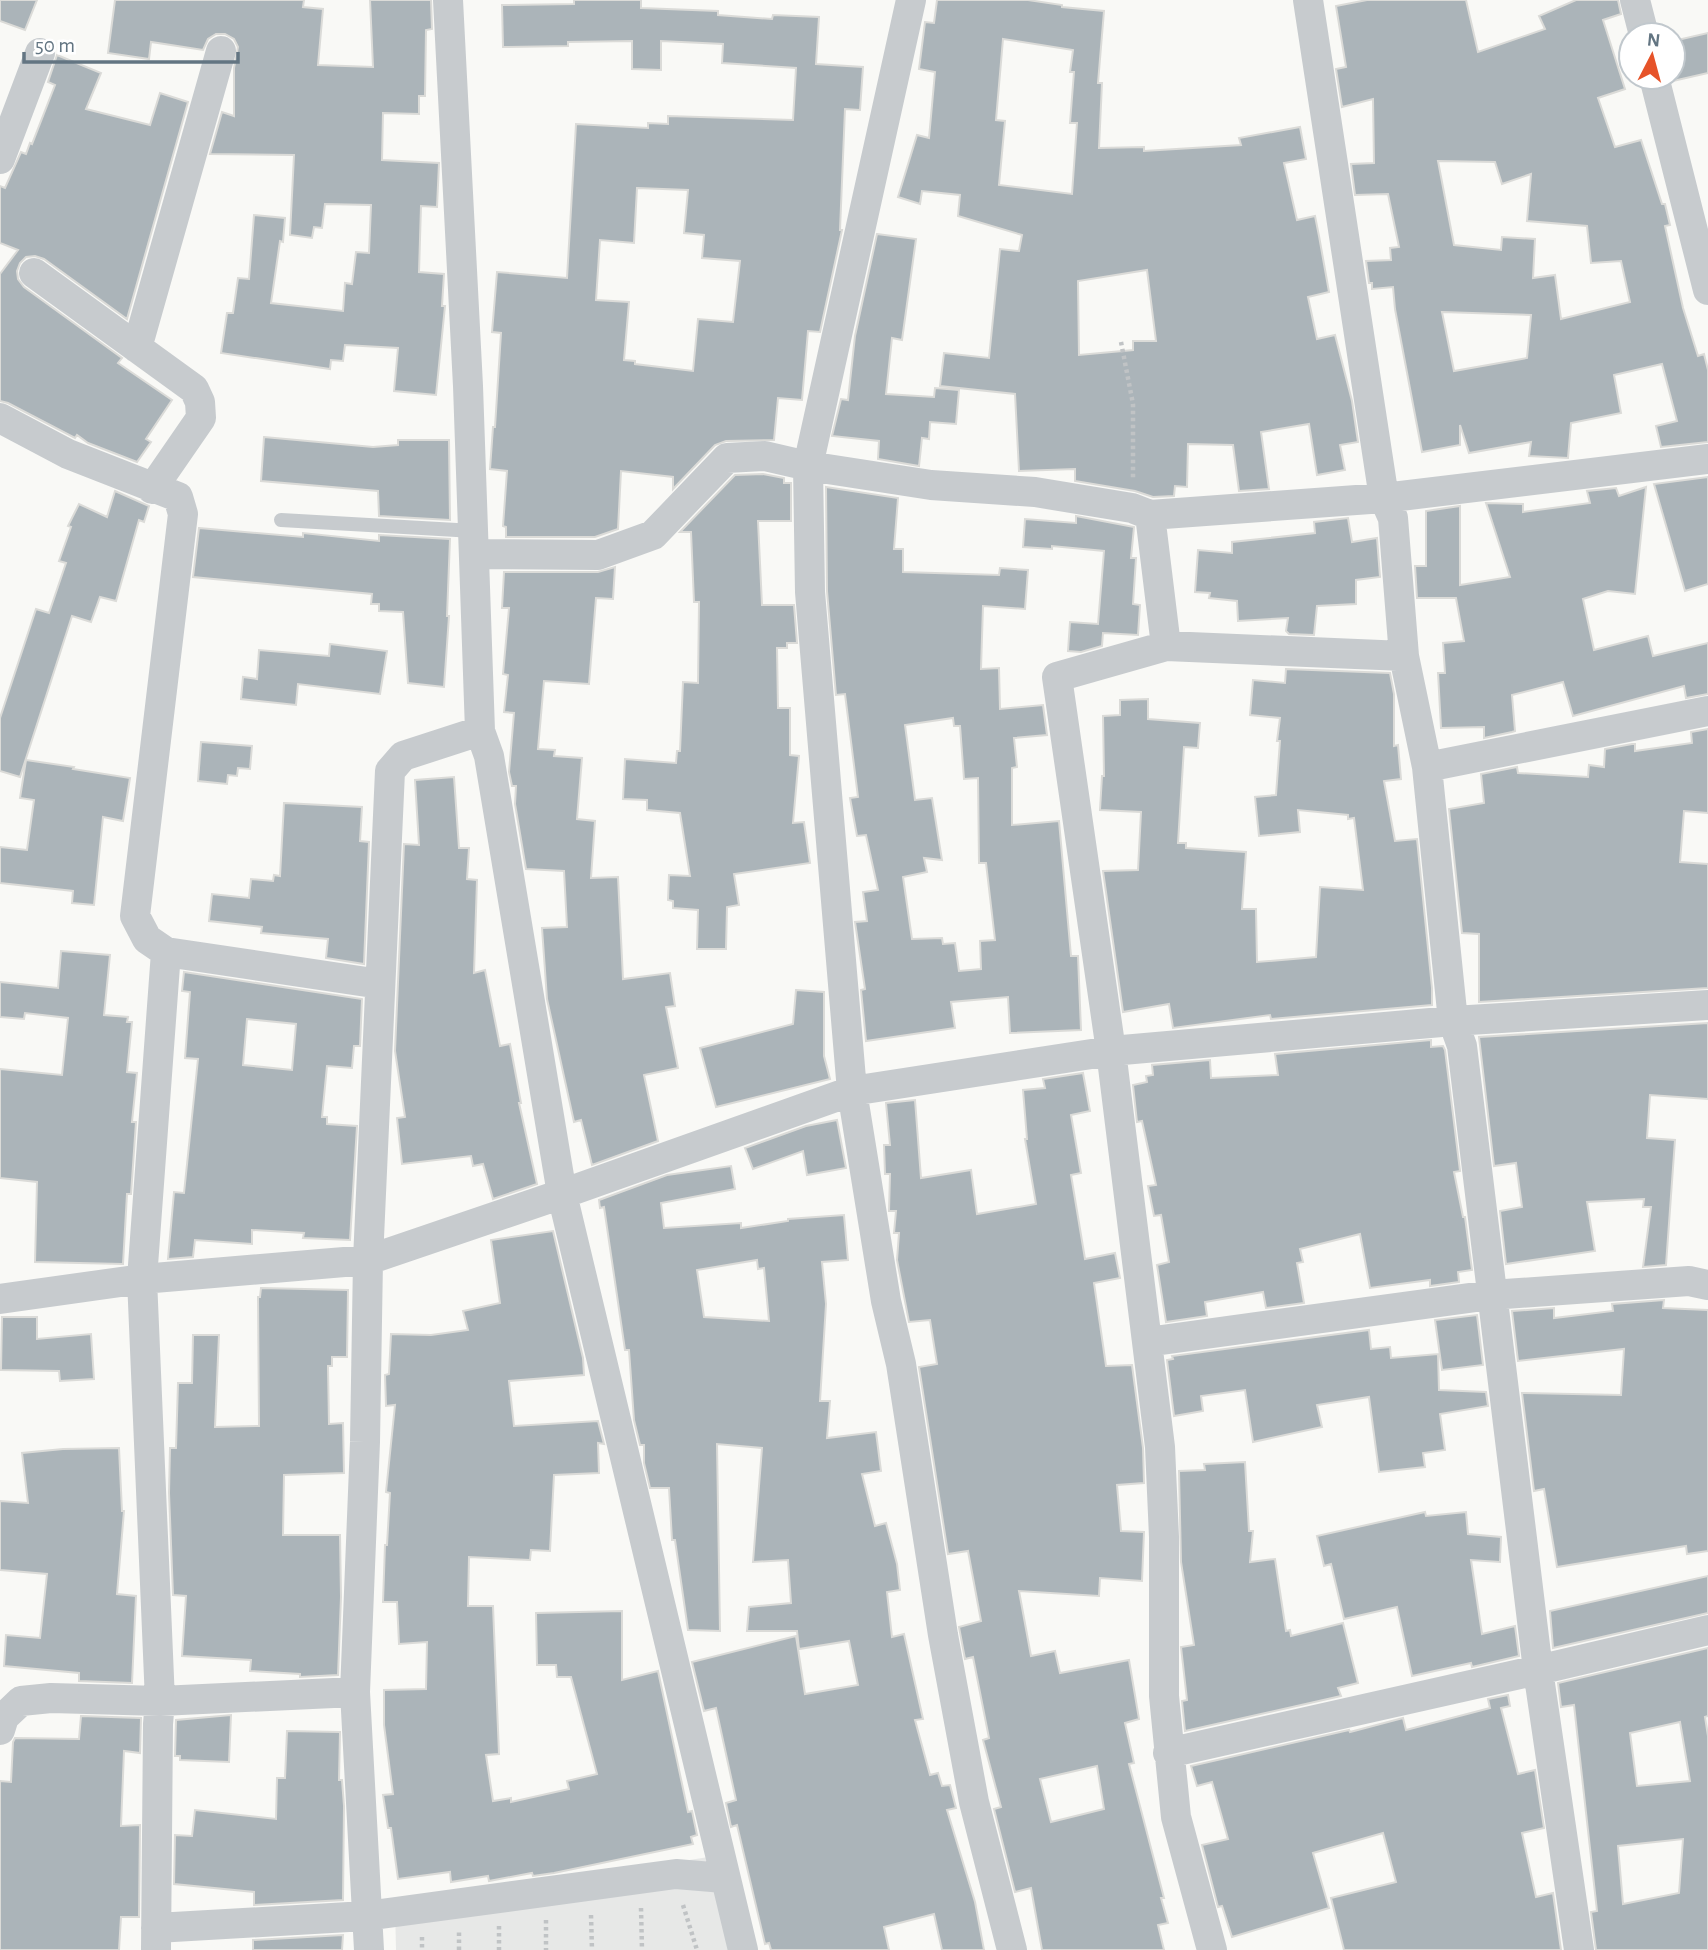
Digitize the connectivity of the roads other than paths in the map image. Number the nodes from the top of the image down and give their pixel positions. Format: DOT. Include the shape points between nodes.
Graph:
graph roads {
  1 [pos="448,0"];
  2 [pos="911,0"];
  3 [pos="1308,0"];
  4 [pos="1635,0"];
  5 [pos="1640,21"];
  6 [pos="221,51"];
  7 [pos="40,53"];
  8 [pos="1658,91"];
  9 [pos="0,159"];
  10 [pos="34,273"];
  11 [pos="1708,290"];
  12 [pos="137,348"];
  13 [pos="0,418"];
  14 [pos="1708,459"];
  15 [pos="808,466"];
  16 [pos="152,489"];
  17 [pos="1384,498"];
  18 [pos="1141,512"];
  19 [pos="281,520"];
  20 [pos="474,543"];
  21 [pos="1166,646"];
  22 [pos="1404,656"];
  23 [pos="1708,711"];
  24 [pos="480,731"];
  25 [pos="1427,767"];
  26 [pos="166,952"];
  27 [pos="380,984"];
  28 [pos="1708,1005"];
  29 [pos="1453,1021"];
  30 [pos="1111,1051"];
  31 [pos="852,1091"];
  32 [pos="562,1194"];
  33 [pos="368,1260"];
  34 [pos="142,1279"];
  35 [pos="1708,1285"];
  36 [pos="1492,1295"];
  37 [pos="0,1299"];
  38 [pos="1147,1342"];
  39 [pos="1708,1630"];
  40 [pos="1538,1671"];
  41 [pos="355,1692"];
  42 [pos="160,1700"];
  43 [pos="0,1730"];
  44 [pos="1168,1753"];
  45 [pos="724,1878"];
  46 [pos="366,1916"];
  47 [pos="156,1939"];
  48 [pos="369,1950"];
  49 [pos="743,1950"];
  50 [pos="1012,1950"];
  51 [pos="1212,1950"];
  52 [pos="1579,1950"];
  1 -- 20 [label="street"];
  2 -- 15 [label="street"];
  3 -- 17 [label="street"];
  4 -- 5 [label="street"];
  6 -- 12 [label="street"];
  7 -- 9 [label="street"];
  8 -- 11 [label="street"];
  10 -- 12 [label="street"];
  12 -- 16 [label="street" via="194,389 200,402 201,418"];
  13 -- 16 [label="street" via="68,454"];
  14 -- 17 [label="street"];
  15 -- 18 [label="street" via="931,485 1035,492"];
  15 -- 20 [label="street" via="765,456 727,458 653,535 598,555"];
  15 -- 31 [label="street" via="810,592"];
  16 -- 26 [label="street" via="178,497 183,514 135,916 147,939"];
  17 -- 18 [label="street"];
  17 -- 22 [label="street" via="1393,518"];
  18 -- 21 [label="street"];
  19 -- 20 [label="lane"];
  20 -- 24 [label="street"];
  21 -- 22 [label="street"];
  21 -- 30 [label="street" via="1057,677"];
  22 -- 25 [label="street"];
  23 -- 25 [label="street"];
  24 -- 27 [label="street" via="403,756 390,771"];
  24 -- 32 [label="street" via="489,756"];
  25 -- 29 [label="street"];
  26 -- 27 [label="street"];
  26 -- 34 [label="street"];
  27 -- 33 [label="street"];
  28 -- 29 [label="street"];
  29 -- 30 [label="street"];
  29 -- 36 [label="street" via="1462,1045"];
  30 -- 31 [label="street"];
  30 -- 38 [label="street"];
  31 -- 32 [label="street"];
  31 -- 50 [label="street" via="971,1789"];
  32 -- 33 [label="street"];
  32 -- 45 [label="street"];
  33 -- 34 [label="street"];
  33 -- 41 [label="street"];
  34 -- 37 [label="street"];
  34 -- 42 [label="street"];
  35 -- 36 [label="street" via="1689,1281"];
  36 -- 38 [label="street"];
  36 -- 40 [label="street"];
  38 -- 44 [label="street" via="1160,1447"];
  39 -- 40 [label="street"];
  40 -- 44 [label="street"];
  40 -- 52 [label="street"];
  41 -- 42 [label="street"];
  41 -- 46 [label="street"];
  42 -- 43 [label="street" via="21,1701 4,1717"];
  42 -- 47 [label="street"];
  44 -- 51 [label="street" via="1176,1817"];
  45 -- 46 [label="street" via="676,1874"];
  45 -- 49 [label="street"];
  46 -- 47 [label="street"];
  46 -- 48 [label="street"];
}
